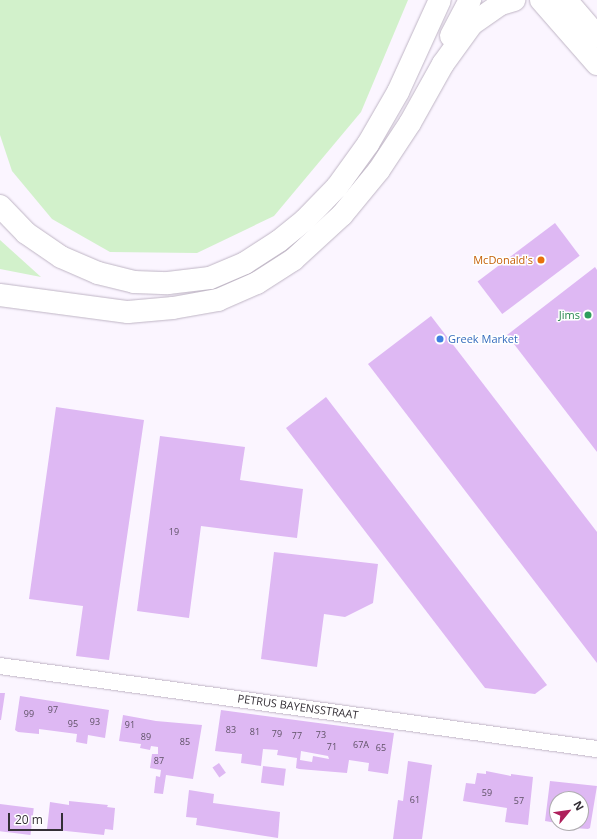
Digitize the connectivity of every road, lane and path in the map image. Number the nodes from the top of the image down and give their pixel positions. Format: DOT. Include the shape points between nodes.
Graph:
graph roads {
  1 [pos="440,0"];
  2 [pos="470,0"];
  3 [pos="514,0"];
  4 [pos="541,0"];
  5 [pos="566,0"];
  6 [pos="597,36"];
  7 [pos="443,64"];
  8 [pos="597,64"];
  9 [pos="0,206"];
  10 [pos="0,295"];
  11 [pos="0,666"];
  12 [pos="597,749"];
  1 -- 9 [label="main road" via="398,92 368,144 337,187 280,241 245,262 210,278 168,283 134,282 98,273 61,257 26,233"];
  2 -- 7 [label="main road" via="451,35"];
  3 -- 7 [label="main road" via="501,4 472,24"];
  4 -- 8 [label="main road"];
  5 -- 6 [label="main road"];
  7 -- 10 [label="main road" via="410,123 379,170 342,215 293,260 257,283 218,300 128,312"];
  11 -- 12 [label="street, PETRUS BAYENSSTRAAT"];
}
